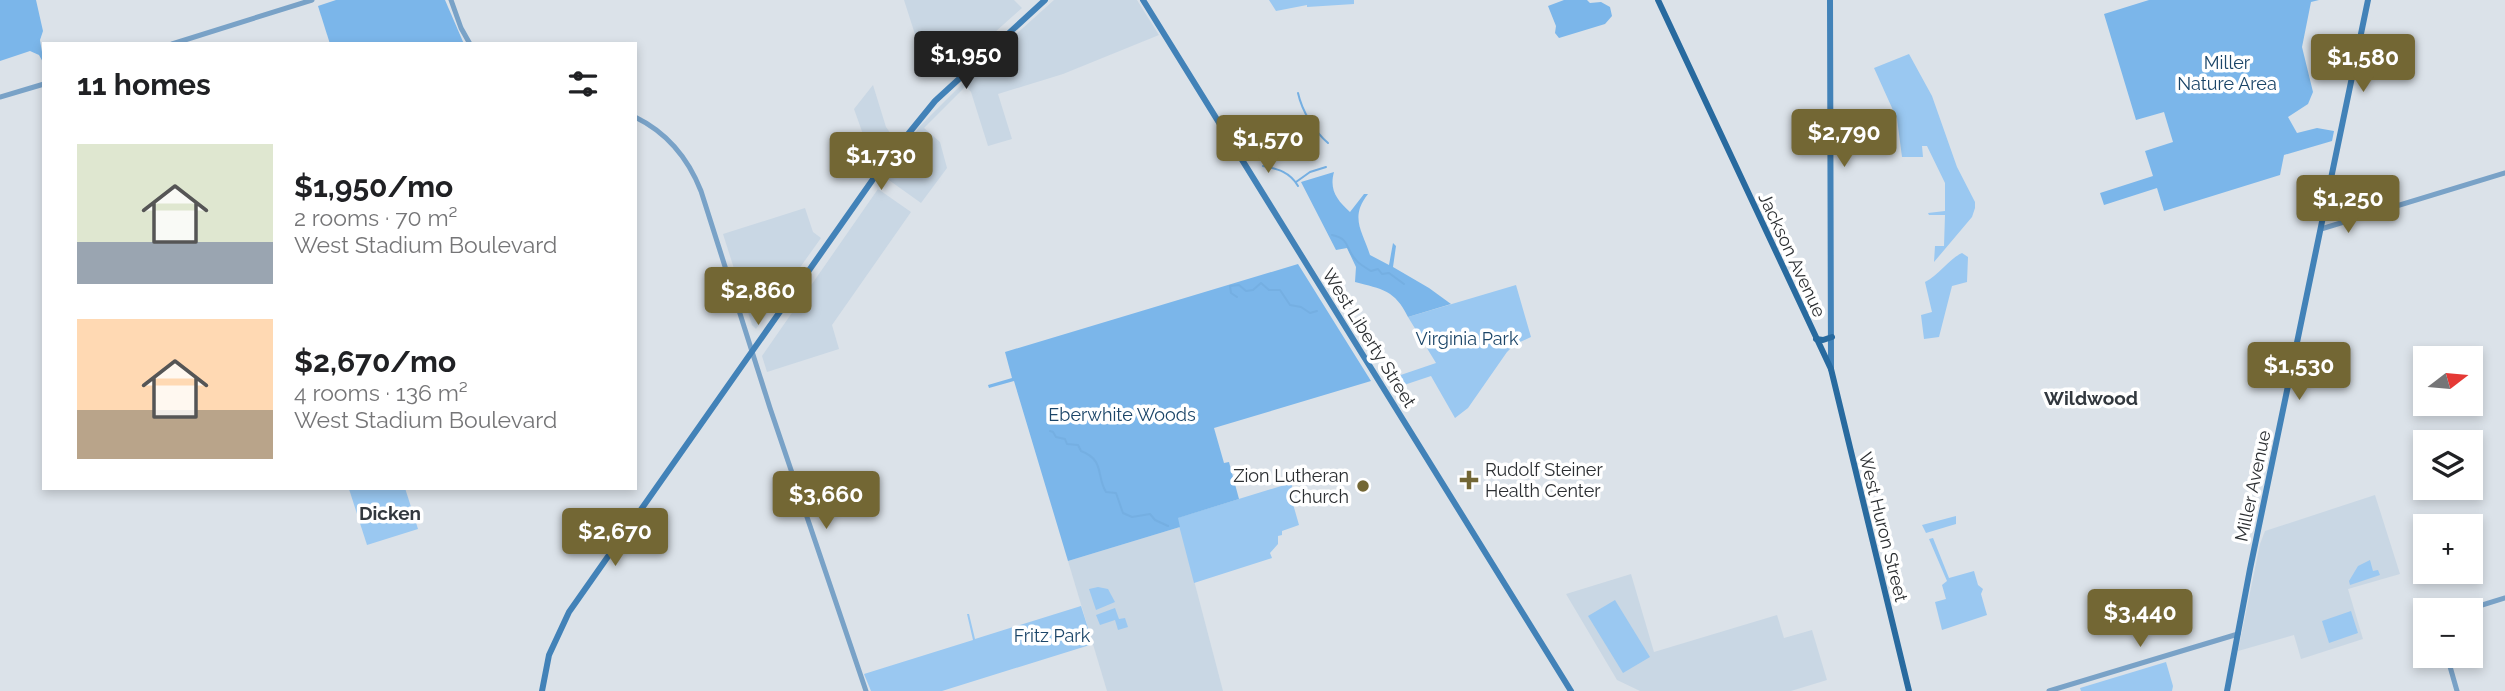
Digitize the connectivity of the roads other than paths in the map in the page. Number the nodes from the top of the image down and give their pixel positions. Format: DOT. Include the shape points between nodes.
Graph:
graph roads {
  1 [pos="312,0"];
  2 [pos="451,0"];
  3 [pos="1045,0"];
  4 [pos="1143,0"];
  5 [pos="1658,0"];
  6 [pos="1830,0"];
  7 [pos="2368,0"];
  8 [pos="178,42"];
  9 [pos="469,42"];
  10 [pos="42,85"];
  11 [pos="0,97"];
  12 [pos="637,118"];
  13 [pos="2505,173"];
  14 [pos="2321,229"];
  15 [pos="1832,337"];
  16 [pos="1816,339"];
  17 [pos="751,351"];
  18 [pos="1831,369"];
  19 [pos="2505,598"];
  20 [pos="2483,605"];
  21 [pos="2238,634"];
  22 [pos="2451,668"];
  23 [pos="542,691"];
  24 [pos="866,691"];
  25 [pos="1571,691"];
  26 [pos="1909,691"];
  27 [pos="2049,691"];
  28 [pos="2227,691"];
  29 [pos="2458,691"];
  1 -- 8 [label="street"];
  2 -- 9 [label="street"];
  3 -- 17 [label="main road" via="918,120"];
  4 -- 25 [label="main road, West Liberty Street"];
  5 -- 16 [label="main road, Jackson Avenue"];
  6 -- 15 [label="main road"];
  7 -- 14 [label="main road, Miller Avenue"];
  10 -- 11 [label="street"];
  12 -- 17 [label="street" via="676,146 697,180"];
  13 -- 14 [label="street"];
  14 -- 21 [label="main road, Miller Avenue"];
  15 -- 16 [label="main road"];
  15 -- 18 [label="main road"];
  16 -- 18 [label="main road, Jackson Avenue"];
  17 -- 23 [label="main road" via="569,611 549,655"];
  17 -- 24 [label="street"];
  18 -- 26 [label="main road, West Huron Street"];
  19 -- 20 [label="street"];
  21 -- 27 [label="street"];
  21 -- 28 [label="main road, Miller Avenue"];
  22 -- 29 [label="street"];
}
